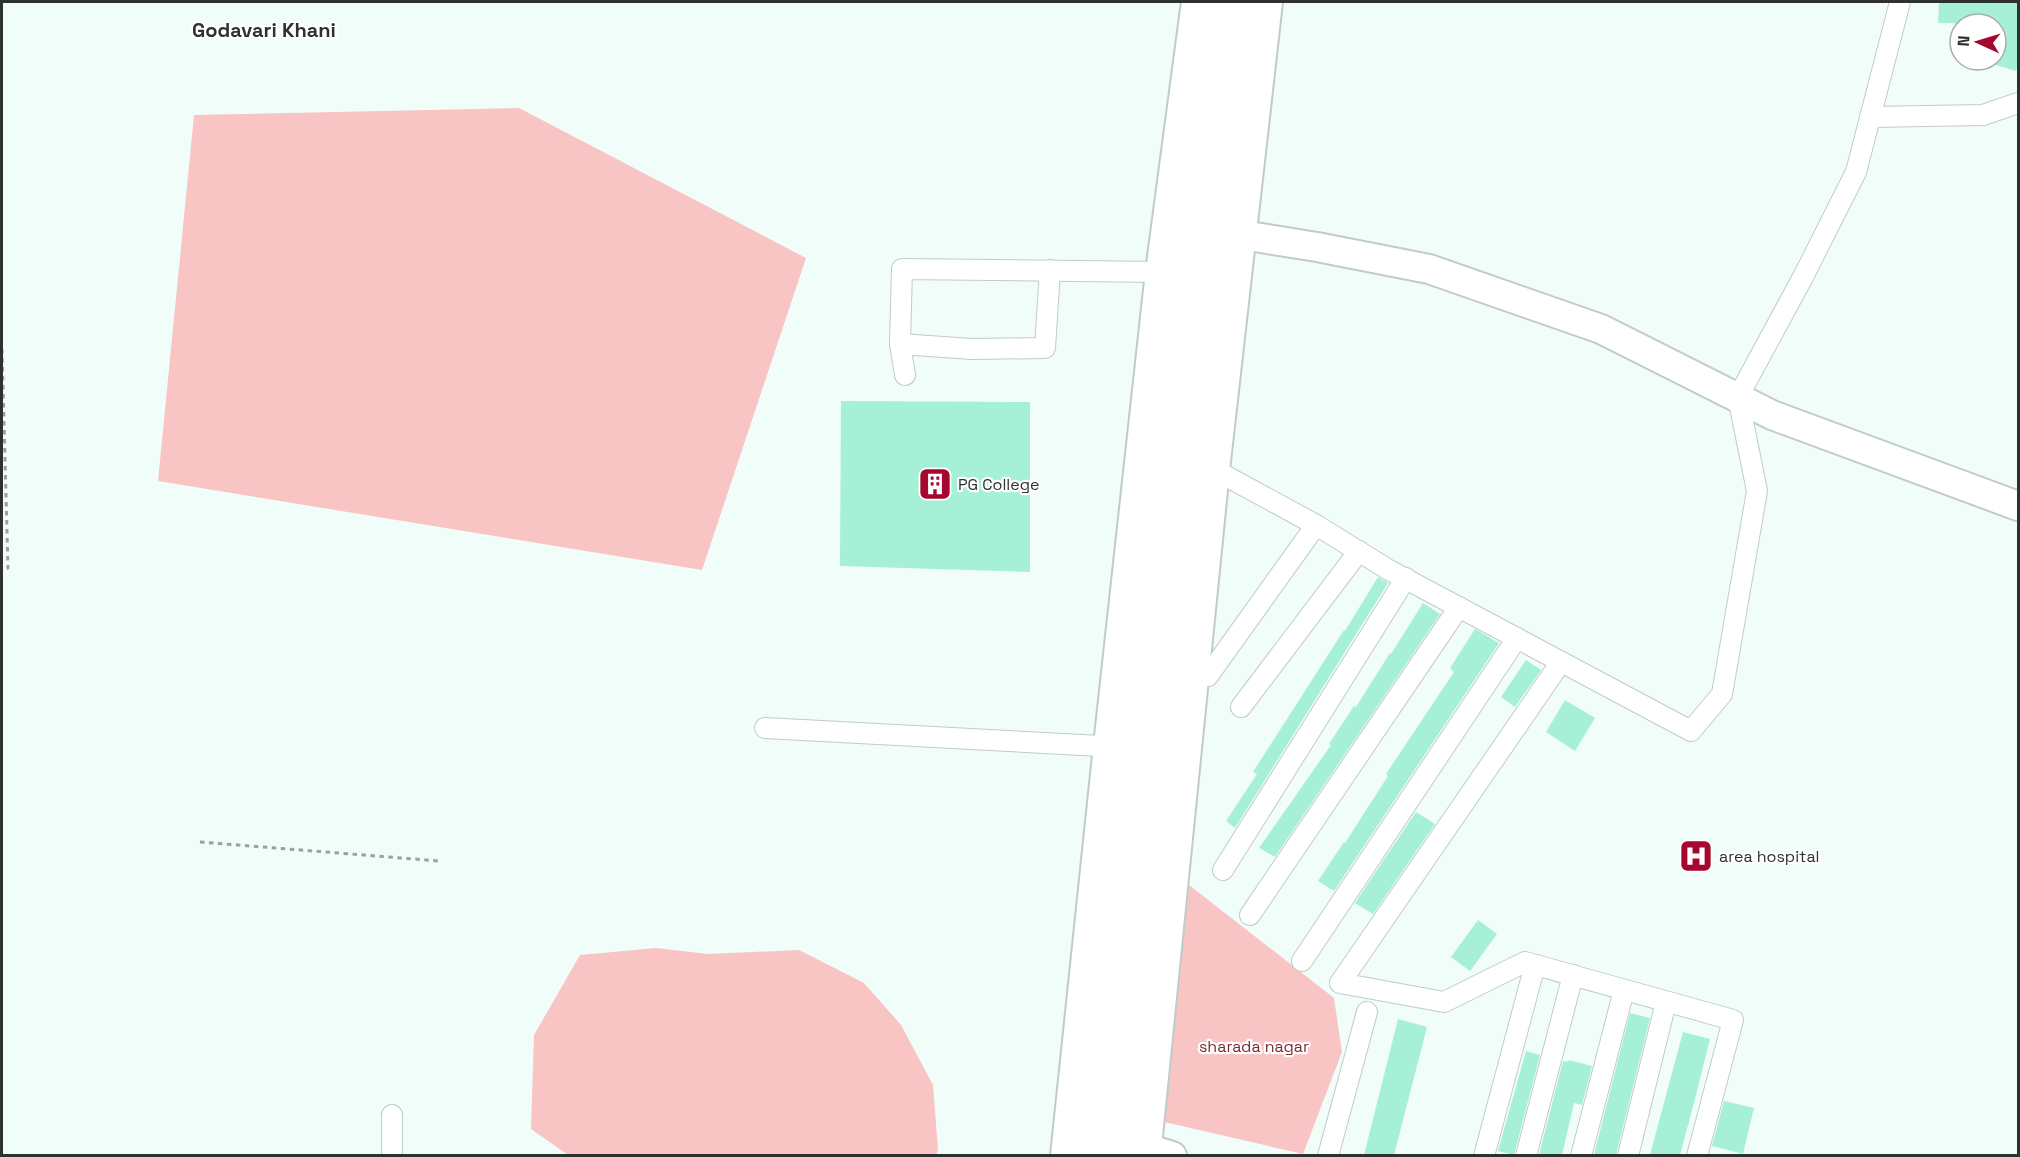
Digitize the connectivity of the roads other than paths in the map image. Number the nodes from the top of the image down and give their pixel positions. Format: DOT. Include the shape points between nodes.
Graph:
graph roads {
  1 [pos="1196,2"];
  2 [pos="1213,2"];
  3 [pos="1240,2"];
  4 [pos="1268,2"];
  5 [pos="1900,2"];
  6 [pos="2019,103"];
  7 [pos="1870,117"];
  8 [pos="1211,155"];
  9 [pos="1207,195"];
  10 [pos="1242,235"];
  11 [pos="1050,270"];
  12 [pos="1160,272"];
  13 [pos="900,344"];
  14 [pos="904,375"];
  15 [pos="1738,398"];
  16 [pos="1215,470"];
  17 [pos="2019,506"];
  18 [pos="1316,525"];
  19 [pos="1359,551"];
  20 [pos="1406,578"];
  21 [pos="1459,607"];
  22 [pos="1517,638"];
  23 [pos="1561,662"];
  24 [pos="1196,676"];
  25 [pos="1241,707"];
  26 [pos="765,728"];
  27 [pos="1121,747"];
  28 [pos="1223,870"];
  29 [pos="1250,915"];
  30 [pos="1302,961"];
  31 [pos="1535,965"];
  32 [pos="1573,975"];
  33 [pos="1624,990"];
  34 [pos="1666,1002"];
  35 [pos="1367,1012"];
  36 [pos="392,1115"];
  37 [pos="1146,1154"];
  38 [pos="392,1155"];
  39 [pos="1065,1155"];
  40 [pos="1093,1155"];
  41 [pos="1328,1155"];
  42 [pos="1484,1155"];
  43 [pos="1526,1155"];
  44 [pos="1581,1155"];
  45 [pos="1628,1155"];
  46 [pos="1697,1155"];
  1 -- 8 [label="street"];
  2 -- 8 [label="highway"];
  3 -- 8 [label="highway"];
  4 -- 8 [label="street"];
  5 -- 7 [label="street"];
  6 -- 7 [label="street" via="1983,115"];
  7 -- 15 [label="street" via="1856,172"];
  8 -- 9 [label="highway"];
  8 -- 9 [label="street"];
  9 -- 10 [label="street"];
  9 -- 12 [label="street"];
  9 -- 27 [label="highway"];
  9 -- 37 [label="highway" via="1173,622"];
  10 -- 15 [label="street" via="1429,269 1601,329"];
  10 -- 16 [label="street"];
  11 -- 12 [label="street"];
  11 -- 13 [label="street" via="902,269"];
  11 -- 13 [label="street" via="1046,348 972,349"];
  12 -- 27 [label="street"];
  13 -- 14 [label="street"];
  15 -- 17 [label="street" via="1772,415"];
  15 -- 23 [label="street" via="1757,491 1722,694 1691,731"];
  16 -- 18 [label="street"];
  16 -- 24 [label="street"];
  18 -- 19 [label="street"];
  18 -- 24 [label="street" via="1208,676"];
  19 -- 20 [label="street"];
  19 -- 25 [label="street"];
  20 -- 21 [label="street"];
  20 -- 28 [label="street"];
  21 -- 22 [label="street"];
  21 -- 29 [label="street"];
  22 -- 23 [label="street"];
  22 -- 30 [label="street"];
  23 -- 31 [label="street" via="1340,983 1444,1002 1525,962"];
  24 -- 37 [label="street"];
  26 -- 27 [label="street"];
  27 -- 39 [label="street"];
  27 -- 40 [label="highway"];
  31 -- 32 [label="street"];
  31 -- 42 [label="street"];
  32 -- 33 [label="street"];
  32 -- 43 [label="street"];
  33 -- 34 [label="street"];
  33 -- 44 [label="street"];
  34 -- 45 [label="street"];
  34 -- 46 [label="street" via="1733,1020"];
  35 -- 41 [label="street"];
  36 -- 38 [label="street"];
}
